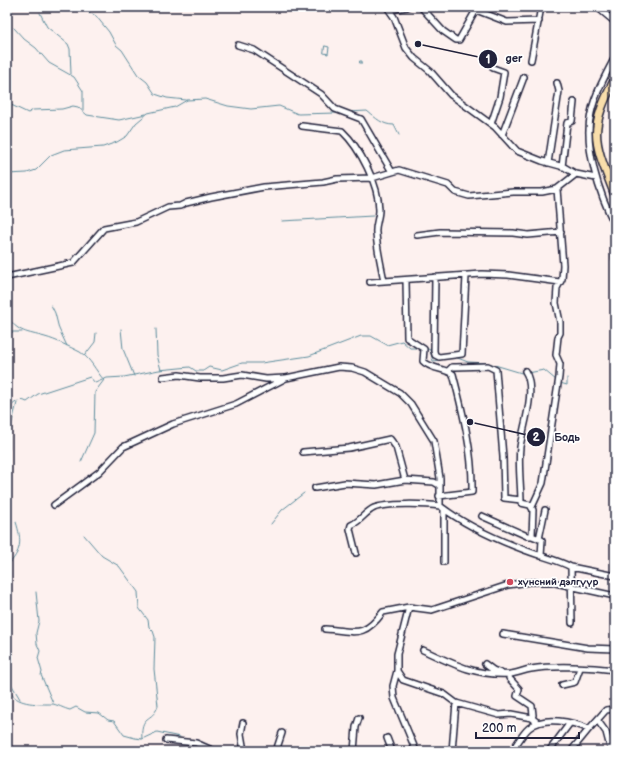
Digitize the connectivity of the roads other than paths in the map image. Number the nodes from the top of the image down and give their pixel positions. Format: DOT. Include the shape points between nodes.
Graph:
graph roads {
  1 [pos="407,7"];
  2 [pos="421,7"];
  3 [pos="541,7"];
  4 [pos="597,7"];
  5 [pos="612,7"];
  6 [pos="389,9"];
  7 [pos="474,9"];
  8 [pos="615,15"];
  9 [pos="539,21"];
  10 [pos="615,22"];
  11 [pos="238,45"];
  12 [pos="615,57"];
  13 [pos="531,60"];
  14 [pos="493,68"];
  15 [pos="524,77"];
  16 [pos="615,79"];
  17 [pos="557,83"];
  18 [pos="574,102"];
  19 [pos="491,124"];
  20 [pos="302,126"];
  21 [pos="502,134"];
  22 [pos="548,163"];
  23 [pos="562,167"];
  24 [pos="392,172"];
  25 [pos="576,174"];
  26 [pos="372,178"];
  27 [pos="596,178"];
  28 [pos="557,189"];
  29 [pos="615,194"];
  30 [pos="615,225"];
  31 [pos="560,232"];
  32 [pos="417,235"];
  33 [pos="615,258"];
  34 [pos="466,276"];
  35 [pos="7,277"];
  36 [pos="435,277"];
  37 [pos="406,280"];
  38 [pos="384,281"];
  39 [pos="370,282"];
  40 [pos="560,282"];
  41 [pos="448,371"];
  42 [pos="525,371"];
  43 [pos="163,377"];
  44 [pos="286,378"];
  45 [pos="303,452"];
  46 [pos="405,480"];
  47 [pos="439,485"];
  48 [pos="315,488"];
  49 [pos="439,496"];
  50 [pos="521,500"];
  51 [pos="54,505"];
  52 [pos="442,507"];
  53 [pos="532,507"];
  54 [pos="545,510"];
  55 [pos="482,516"];
  56 [pos="532,536"];
  57 [pos="539,538"];
  58 [pos="356,553"];
  59 [pos="541,556"];
  60 [pos="444,562"];
  61 [pos="571,567"];
  62 [pos="615,576"];
  63 [pos="572,586"];
  64 [pos="615,596"];
  65 [pos="409,607"];
  66 [pos="572,623"];
  67 [pos="325,629"];
  68 [pos="503,634"];
  69 [pos="615,649"];
  70 [pos="423,650"];
  71 [pos="485,664"];
  72 [pos="580,668"];
  73 [pos="615,670"];
  74 [pos="397,671"];
  75 [pos="504,674"];
  76 [pos="510,674"];
  77 [pos="562,685"];
  78 [pos="456,703"];
  79 [pos="615,709"];
  80 [pos="359,718"];
  81 [pos="532,718"];
  82 [pos="598,720"];
  83 [pos="243,723"];
  84 [pos="538,723"];
  85 [pos="570,723"];
  86 [pos="589,729"];
  87 [pos="282,734"];
  88 [pos="387,738"];
  89 [pos="166,740"];
  90 [pos="214,751"];
  91 [pos="244,751"];
  92 [pos="276,751"];
  93 [pos="354,751"];
  94 [pos="392,751"];
  95 [pos="416,751"];
  96 [pos="452,751"];
  97 [pos="512,751"];
  98 [pos="549,751"];
  99 [pos="571,751"];
  100 [pos="610,751"];
  1 -- 6 [label="street"];
  2 -- 7 [label="street" via="456,40 459,40"];
  3 -- 9 [label="street"];
  4 -- 10 [label="street"];
  5 -- 8 [label="street"];
  6 -- 19 [label="street" via="406,48 414,58 451,94"];
  7 -- 9 [label="street" via="507,22"];
  9 -- 13 [label="street"];
  11 -- 24 [label="street" via="254,50 321,94 335,109 361,118"];
  12 -- 27 [label="street" via="590,115 591,154"];
  14 -- 19 [label="street" via="504,72"];
  15 -- 21 [label="street"];
  16 -- 29 [label="main road" via="597,119 597,150"];
  17 -- 22 [label="street" via="559,91"];
  18 -- 23 [label="street" via="572,121 567,123 565,130"];
  19 -- 21 [label="street"];
  20 -- 26 [label="street" via="342,132 364,160"];
  21 -- 22 [label="street" via="517,151"];
  22 -- 23 [label="street"];
  23 -- 25 [label="street"];
  24 -- 26 [label="street"];
  24 -- 28 [label="street" via="398,170 442,183 455,192 469,196"];
  25 -- 27 [label="street"];
  25 -- 28 [label="street"];
  26 -- 35 [label="street" via="264,187 186,202 180,206 168,207 136,222 104,228 73,263"];
  26 -- 38 [label="street" via="379,208 376,232"];
  27 -- 30 [label="street"];
  28 -- 31 [label="street"];
  30 -- 33 [label="street"];
  31 -- 32 [label="street" via="528,235 440,232"];
  31 -- 40 [label="street" via="563,265"];
  34 -- 36 [label="street"];
  34 -- 36 [label="street" via="462,354 439,357 435,355 434,350"];
  34 -- 40 [label="street" via="508,275"];
  36 -- 37 [label="street"];
  37 -- 38 [label="street"];
  37 -- 41 [label="street" via="407,338 424,349 423,361 426,365"];
  38 -- 39 [label="street"];
  40 -- 53 [label="street" via="556,303 560,334 556,355 560,364 554,418 543,483"];
  41 -- 49 [label="street" via="453,374 466,427 472,492"];
  41 -- 50 [label="street" via="456,366 488,366 496,370 504,498"];
  42 -- 50 [label="street" via="529,385 520,448"];
  43 -- 44 [label="street" via="179,375 200,378"];
  44 -- 47 [label="street" via="339,367 352,368 400,392 423,421 434,441"];
  44 -- 51 [label="street" via="236,404 174,424 123,447 99,472"];
  45 -- 46 [label="street" via="349,448 390,440 396,447"];
  46 -- 47 [label="street" via="434,482"];
  46 -- 48 [label="street" via="376,485 345,483"];
  47 -- 49 [label="street"];
  49 -- 52 [label="street"];
  50 -- 53 [label="street" via="521,503 530,504"];
  52 -- 58 [label="street" via="422,504 374,508 351,525"];
  52 -- 59 [label="street" via="477,530"];
  52 -- 60 [label="street"];
  53 -- 56 [label="street"];
  54 -- 57 [label="street"];
  55 -- 56 [label="street"];
  56 -- 57 [label="street"];
  57 -- 59 [label="street" via="542,540"];
  59 -- 61 [label="street"];
  61 -- 62 [label="street"];
  61 -- 63 [label="street"];
  63 -- 64 [label="street"];
  63 -- 65 [label="street" via="551,582 512,584 432,610"];
  63 -- 66 [label="street"];
  65 -- 67 [label="street" via="383,612 374,624 361,632"];
  65 -- 74 [label="street" via="397,654"];
  68 -- 69 [label="street" via="543,642"];
  70 -- 75 [label="street" via="476,672"];
  71 -- 75 [label="street"];
  72 -- 73 [label="street"];
  72 -- 76 [label="street" via="553,667"];
  72 -- 77 [label="street" via="575,682"];
  74 -- 78 [label="street" via="403,680 444,694"];
  74 -- 95 [label="street" via="393,686 394,698"];
  75 -- 76 [label="street"];
  76 -- 81 [label="street" via="509,678 518,689 517,696 532,706"];
  78 -- 81 [label="street" via="494,714"];
  78 -- 96 [label="street"];
  79 -- 82 [label="street" via="606,710"];
  80 -- 93 [label="street"];
  81 -- 84 [label="street"];
  82 -- 86 [label="street"];
  82 -- 100 [label="street" via="606,732"];
  83 -- 91 [label="street" via="241,734"];
  84 -- 85 [label="street"];
  84 -- 97 [label="street" via="528,729"];
  85 -- 86 [label="street"];
  85 -- 98 [label="street"];
  86 -- 99 [label="street"];
  87 -- 92 [label="street"];
  88 -- 94 [label="street"];
  89 -- 90 [label="street" via="196,743"];
}
